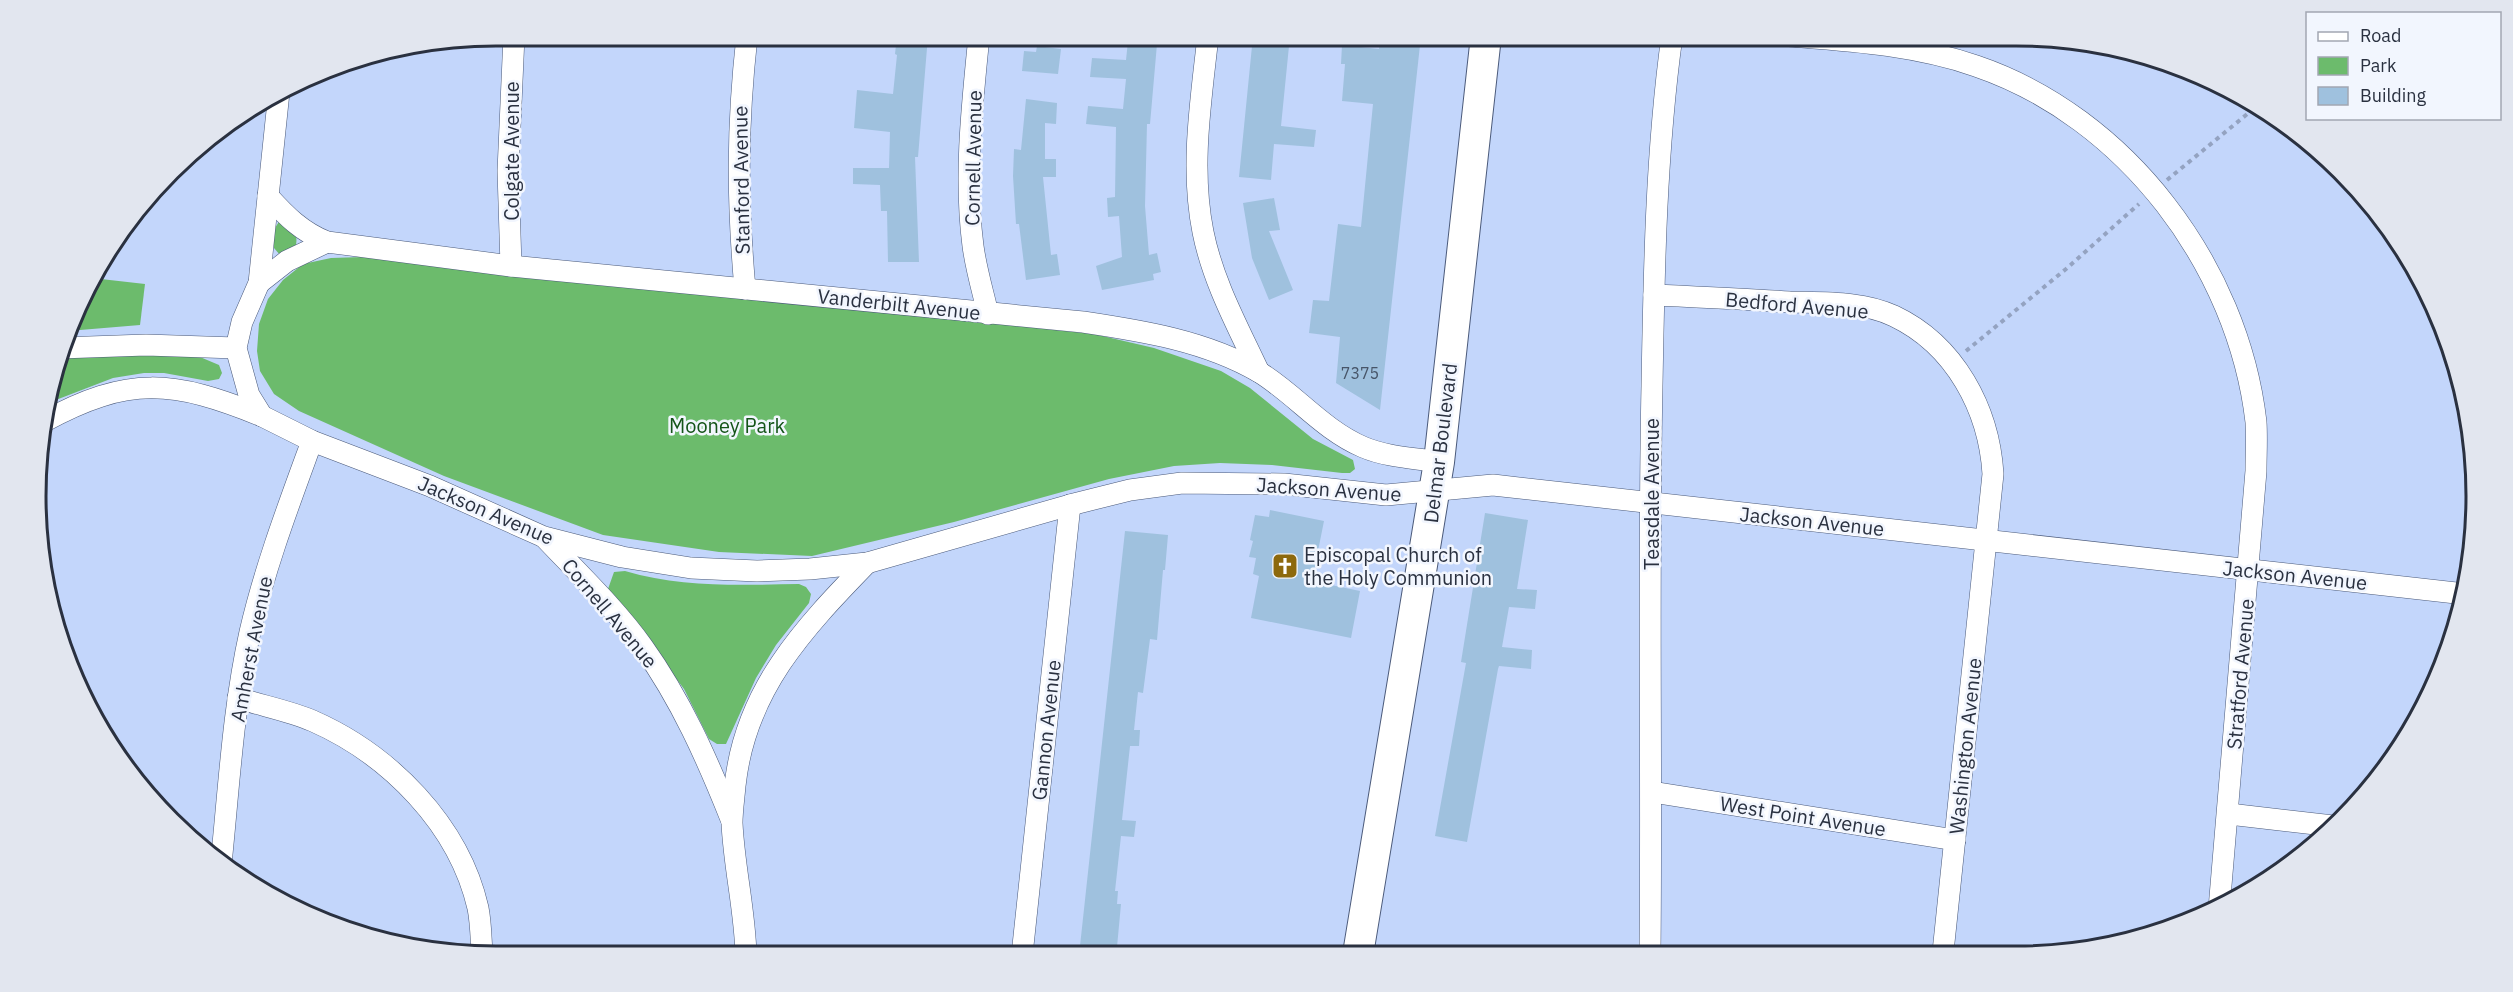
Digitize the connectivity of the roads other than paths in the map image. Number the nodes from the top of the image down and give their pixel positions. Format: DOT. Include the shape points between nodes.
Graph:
graph roads {
  1 [pos="514,46"];
  2 [pos="746,46"];
  3 [pos="978,46"];
  4 [pos="1207,46"];
  5 [pos="1485,46"];
  6 [pos="1671,46"];
  7 [pos="1894,46"];
  8 [pos="278,103"];
  9 [pos="268,195"];
  10 [pos="327,242"];
  11 [pos="511,266"];
  12 [pos="259,283"];
  13 [pos="745,289"];
  14 [pos="1654,295"];
  15 [pos="988,314"];
  16 [pos="72,348"];
  17 [pos="236,348"];
  18 [pos="1259,372"];
  19 [pos="262,416"];
  20 [pos="53,417"];
  21 [pos="312,441"];
  22 [pos="1439,462"];
  23 [pos="1434,492"];
  24 [pos="1650,502"];
  25 [pos="1070,505"];
  26 [pos="544,537"];
  27 [pos="1987,540"];
  28 [pos="867,563"];
  29 [pos="2248,569"];
  30 [pos="2456,593"];
  31 [pos="238,699"];
  32 [pos="1652,792"];
  33 [pos="2229,814"];
  34 [pos="732,822"];
  35 [pos="2323,825"];
  36 [pos="1955,840"];
  37 [pos="222,853"];
  38 [pos="2220,897"];
  39 [pos="481,945"];
  40 [pos="745,946"];
  41 [pos="1023,946"];
  42 [pos="1359,946"];
  43 [pos="1650,946"];
  44 [pos="1943,946"];
  1 -- 11 [label="street, Colgate Avenue" via="508,171"];
  2 -- 13 [label="street, Stanford Avenue" via="737,160"];
  3 -- 15 [label="street, Cornell Avenue" via="969,210 973,249"];
  4 -- 18 [label="street" via="1197,135 1203,233 1222,293"];
  5 -- 22 [label="main road, Delmar Boulevard"];
  6 -- 14 [label="street, Teasdale Avenue" via="1663,100"];
  7 -- 29 [label="street, Stratford Avenue" via="1978,66 2074,117 2127,163 2176,215 2209,273 2236,336 2248,380 2256,423"];
  8 -- 9 [label="street"];
  9 -- 10 [label="street, Vanderbilt Avenue" via="289,219"];
  9 -- 12 [label="street"];
  10 -- 11 [label="street, Vanderbilt Avenue"];
  10 -- 12 [label="street" via="287,261"];
  11 -- 13 [label="street, Vanderbilt Avenue"];
  12 -- 17 [label="street" via="242,322"];
  13 -- 15 [label="street, Vanderbilt Avenue"];
  14 -- 24 [label="street, Teasdale Avenue"];
  14 -- 27 [label="street, Bedford Avenue" via="1856,306 1893,315 1923,335 1952,363 1982,413 1991,444 1993,474"];
  15 -- 18 [label="street, Vanderbilt Avenue" via="1145,331 1199,346"];
  16 -- 17 [label="street"];
  17 -- 19 [label="street" via="244,385"];
  18 -- 22 [label="street, Vanderbilt Avenue" via="1363,448"];
  19 -- 20 [label="street, Jackson Avenue" via="222,400 180,390 132,388 99,395"];
  19 -- 21 [label="street, Jackson Avenue"];
  21 -- 26 [label="street, Jackson Avenue" via="430,486"];
  21 -- 31 [label="street, Amherst Avenue" via="268,565"];
  22 -- 23 [label="main road, Delmar Boulevard"];
  23 -- 24 [label="street, Jackson Avenue" via="1493,485"];
  23 -- 25 [label="street, Jackson Avenue" via="1386,495 1284,484 1182,483 1130,490"];
  23 -- 42 [label="main road, Delmar Boulevard"];
  24 -- 27 [label="street, Jackson Avenue"];
  24 -- 32 [label="street, Teasdale Avenue"];
  25 -- 28 [label="street, Jackson Avenue"];
  25 -- 41 [label="street, Gannon Avenue"];
  26 -- 28 [label="street, Jackson Avenue" via="622,557 691,568 756,572"];
  26 -- 34 [label="street, Cornell Avenue" via="620,620 664,677 701,745"];
  27 -- 29 [label="street, Jackson Avenue"];
  27 -- 36 [label="street, Washington Avenue"];
  28 -- 34 [label="street, Cornell Avenue" via="810,621 751,713 738,760"];
  29 -- 30 [label="street, Jackson Avenue"];
  29 -- 33 [label="street, Stratford Avenue"];
  31 -- 37 [label="street, Amherst Avenue"];
  31 -- 39 [label="street" via="312,721 344,737 385,765 418,795 462,862 478,909"];
  32 -- 36 [label="street, West Point Avenue"];
  32 -- 43 [label="street, Teasdale Avenue"];
  33 -- 35 [label="street"];
  33 -- 38 [label="street, Stratford Avenue"];
  34 -- 40 [label="street, Cornell Avenue"];
  36 -- 44 [label="street, Washington Avenue"];
}
